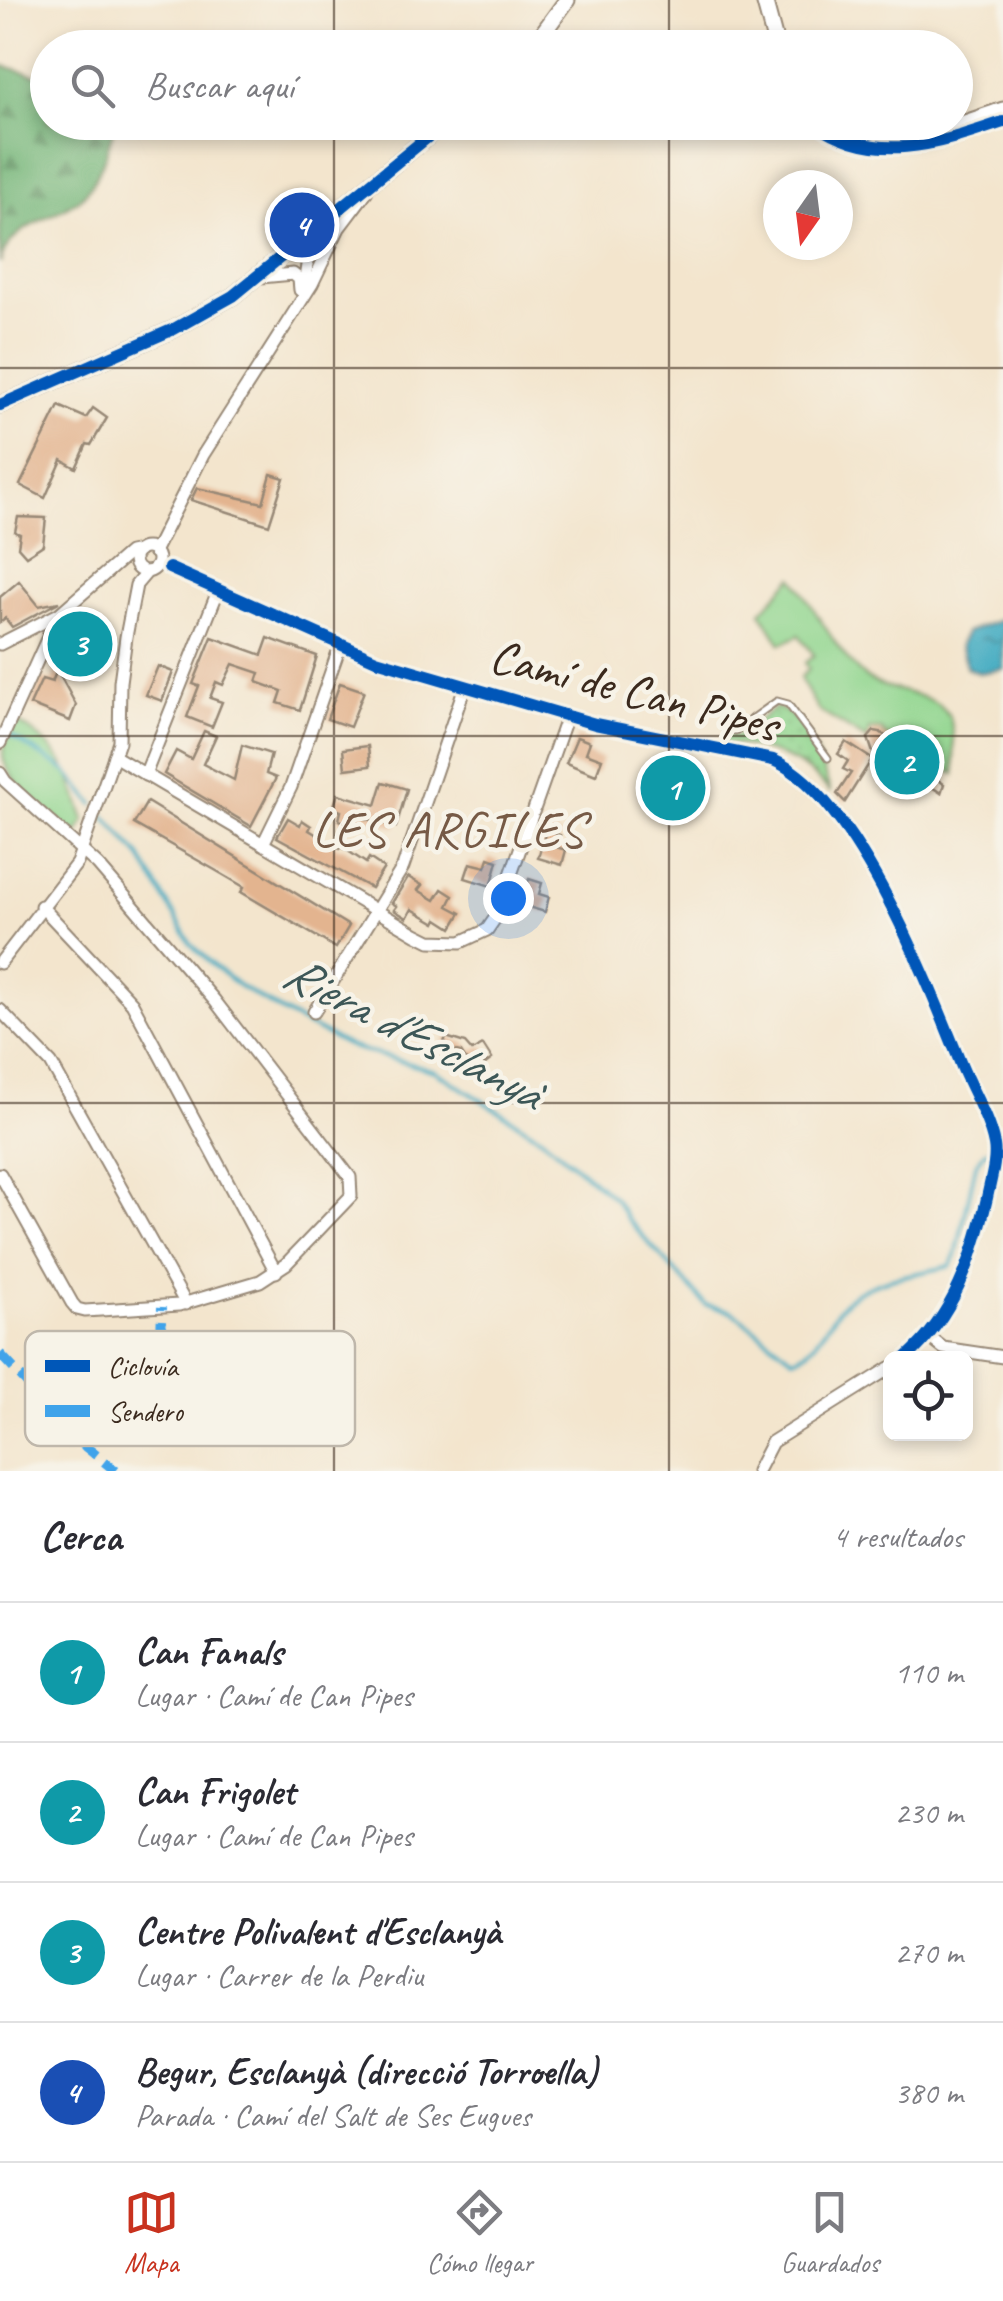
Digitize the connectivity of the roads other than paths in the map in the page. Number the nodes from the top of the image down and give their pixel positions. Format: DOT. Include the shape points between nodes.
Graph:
graph roads {
  1 [pos="567,0"];
  2 [pos="761,0"];
  3 [pos="545,30"];
  4 [pos="769,30"];
  5 [pos="1003,107"];
  6 [pos="973,116"];
  7 [pos="973,120"];
  8 [pos="424,140"];
  9 [pos="379,176"];
  10 [pos="325,220"];
  11 [pos="310,243"];
  12 [pos="290,248"];
  13 [pos="324,256"];
  14 [pos="252,280"];
  15 [pos="299,301"];
  16 [pos="0,405"];
  17 [pos="149,551"];
  18 [pos="169,568"];
  19 [pos="149,571"];
  20 [pos="218,591"];
  21 [pos="59,614"];
  22 [pos="23,632"];
  23 [pos="44,643"];
  24 [pos="0,644"];
  25 [pos="340,646"];
  26 [pos="464,686"];
  27 [pos="567,716"];
  28 [pos="724,728"];
  29 [pos="0,742"];
  30 [pos="114,756"];
  31 [pos="828,758"];
  32 [pos="0,772"];
  33 [pos="146,775"];
  34 [pos="262,844"];
  35 [pos="81,850"];
  36 [pos="42,906"];
  37 [pos="377,912"];
  38 [pos="0,963"];
  39 [pos="0,1010"];
  40 [pos="314,1012"];
  41 [pos="0,1174"];
  42 [pos="276,1272"];
  43 [pos="186,1304"];
  44 [pos="929,1336"];
  45 [pos="913,1351"];
  46 [pos="1003,1356"];
  47 [pos="883,1372"];
  48 [pos="757,1471"];
  1 -- 3 [label="street"];
  2 -- 4 [label="street"];
  5 -- 6 [label="street"];
  5 -- 7 [label="street"];
  8 -- 9 [label="street"];
  9 -- 10 [label="street"];
  9 -- 13 [label="street"];
  10 -- 11 [label="street"];
  10 -- 12 [label="street"];
  11 -- 12 [label="street"];
  11 -- 13 [label="street"];
  11 -- 15 [label="street"];
  12 -- 14 [label="street"];
  13 -- 15 [label="street"];
  14 -- 15 [label="street" via="293,274"];
  14 -- 16 [label="street" via="174,329"];
  15 -- 17 [label="street"];
  17 -- 18 [label="street, Camí de Can Pipes"];
  17 -- 19 [label="street" via="158,562"];
  17 -- 19 [label="street" via="135,564"];
  17 -- 21 [label="street" via="129,553"];
  18 -- 19 [label="street"];
  18 -- 20 [label="street, Camí de Can Pipes"];
  19 -- 30 [label="street" via="134,592"];
  20 -- 25 [label="street, Camí de Can Pipes"];
  20 -- 33 [label="street"];
  21 -- 22 [label="street"];
  21 -- 23 [label="street"];
  22 -- 23 [label="street" via="39,630"];
  22 -- 24 [label="street"];
  23 -- 29 [label="street"];
  25 -- 26 [label="street, Camí de Can Pipes"];
  25 -- 34 [label="street" via="291,787"];
  26 -- 27 [label="street, Camí de Can Pipes"];
  26 -- 37 [label="street" via="403,867"];
  27 -- 37 [label="street" via="504,901 487,930 461,942 430,941"];
  27 -- 44 [label="street, Camí de Can Pipes" via="788,766 818,790 859,846 930,988 994,1149 975,1251"];
  28 -- 31 [label="lane" via="735,731 777,701 788,704"];
  30 -- 33 [label="street"];
  30 -- 35 [label="street"];
  32 -- 35 [label="street"];
  33 -- 34 [label="street"];
  34 -- 37 [label="street"];
  35 -- 36 [label="street"];
  35 -- 42 [label="street" via="215,1001 350,1177 345,1204"];
  36 -- 38 [label="street"];
  36 -- 42 [label="street" via="132,1003"];
  37 -- 40 [label="street"];
  39 -- 43 [label="street" via="52,1063"];
  41 -- 43 [label="street" via="77,1309"];
  42 -- 43 [label="street"];
  44 -- 45 [label="street"];
  44 -- 46 [label="street" via="943,1348"];
  47 -- 48 [label="street" via="772,1442"];
}
